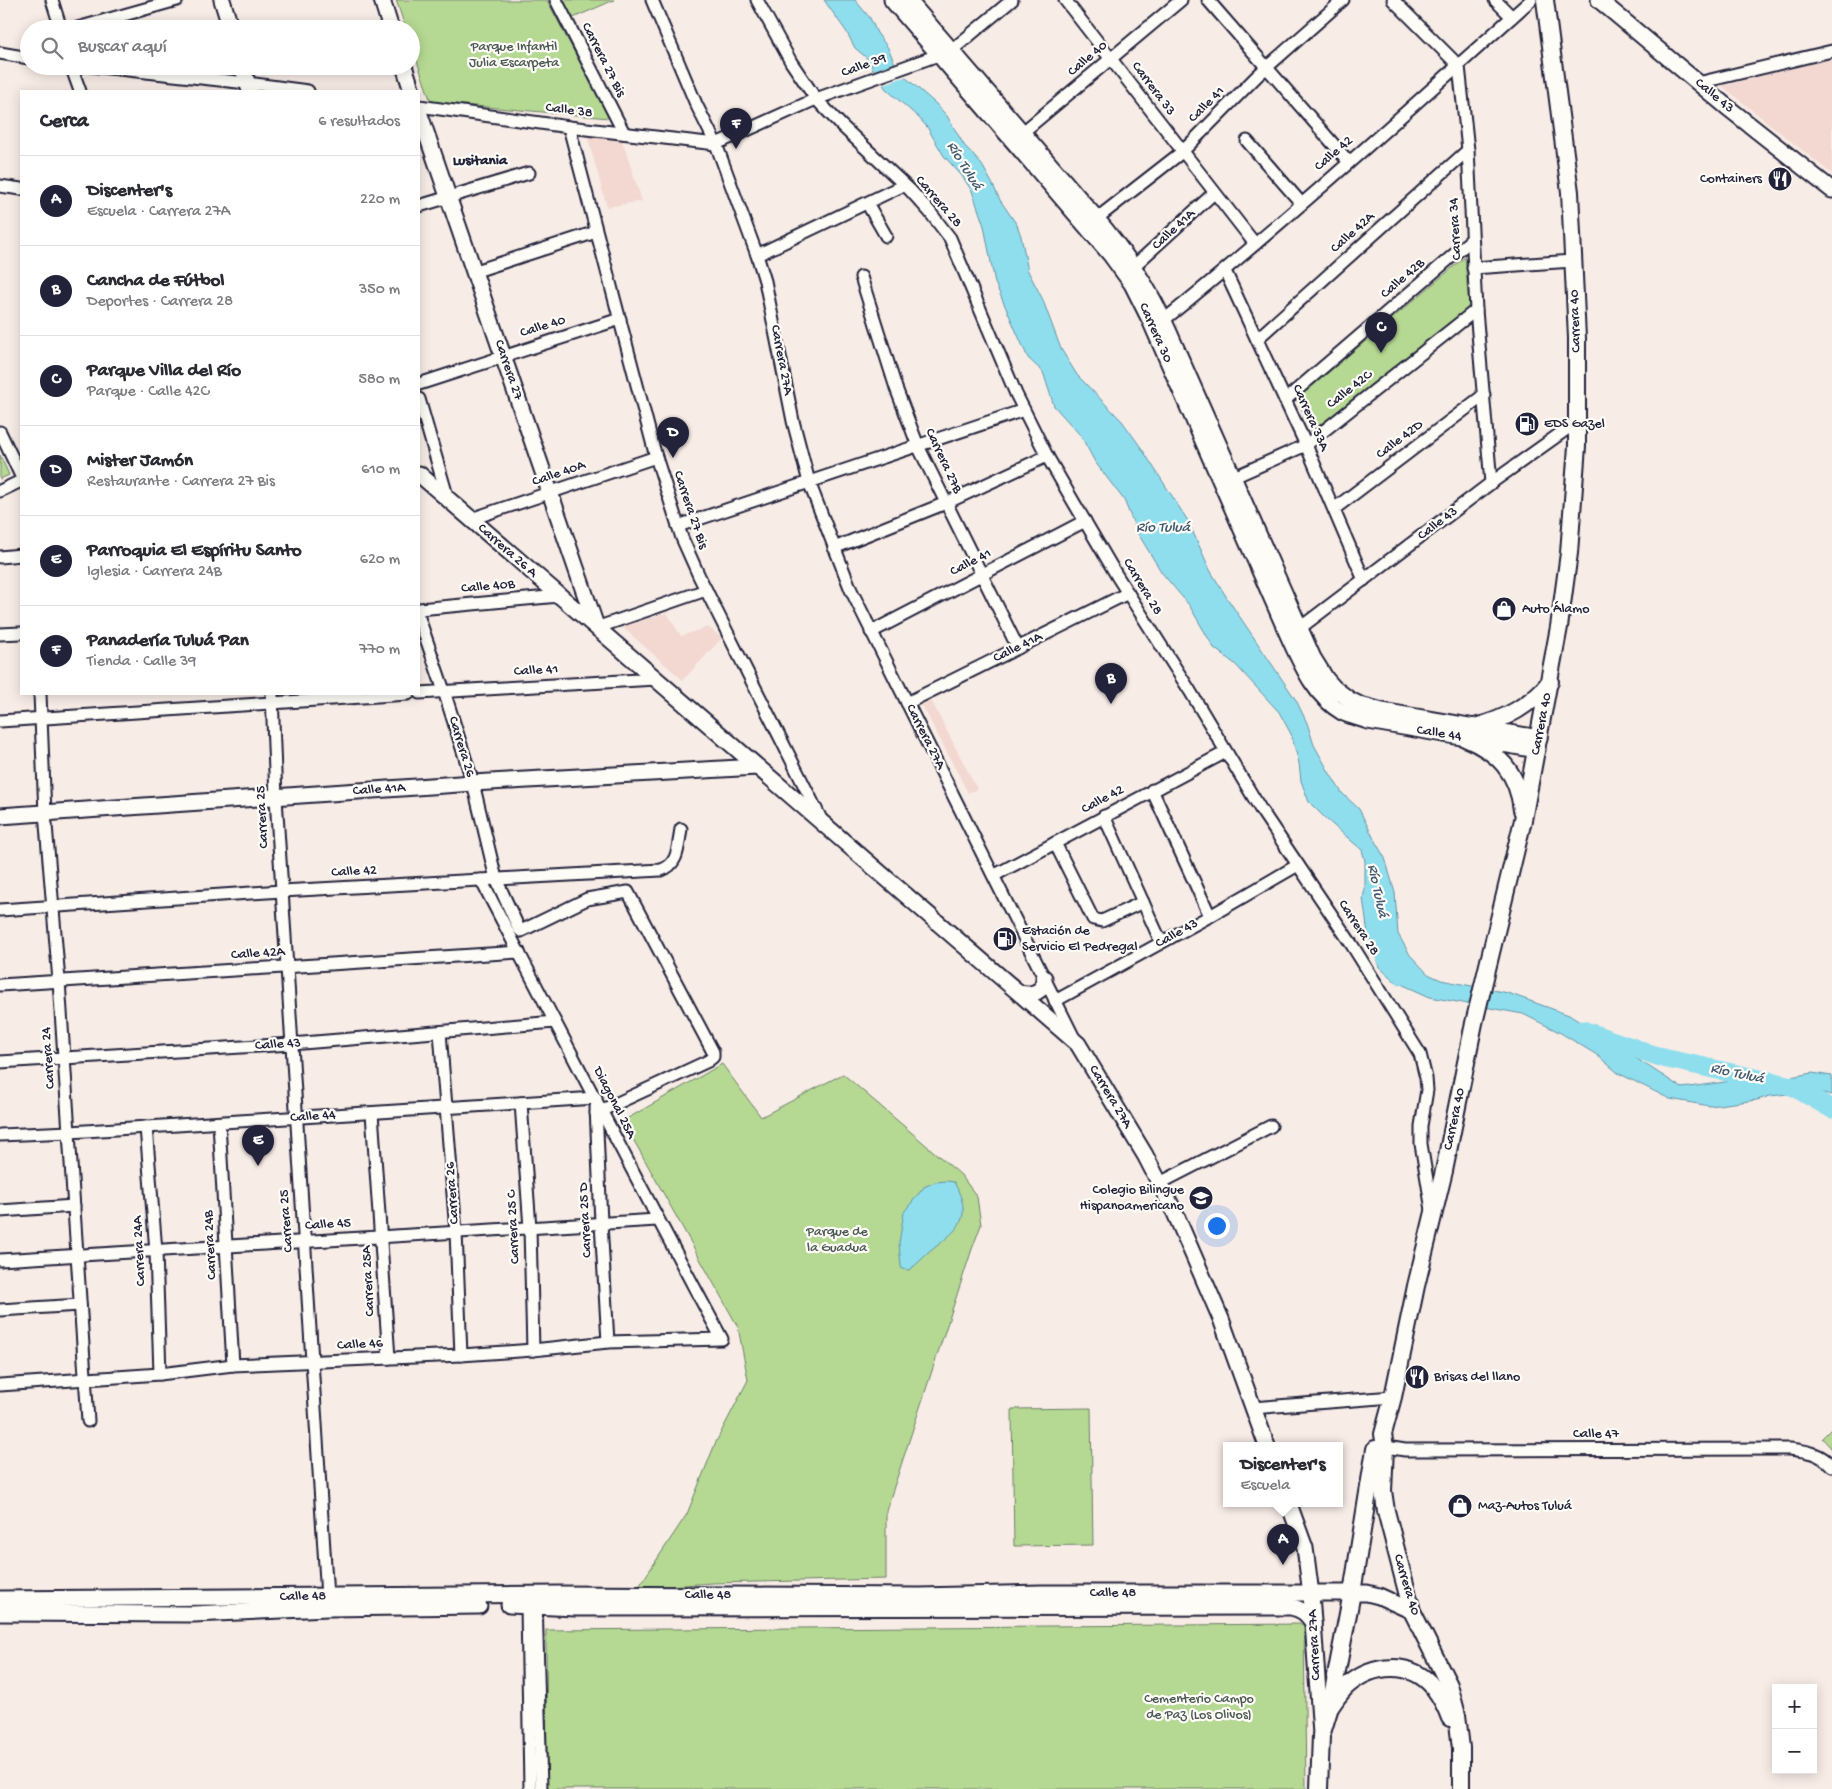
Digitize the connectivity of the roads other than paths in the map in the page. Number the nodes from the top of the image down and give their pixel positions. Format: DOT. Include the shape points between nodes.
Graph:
graph roads {
  1 [pos="52,0"];
  2 [pos="177,0"];
  3 [pos="222,0"];
  4 [pos="382,0"];
  5 [pos="556,0"];
  6 [pos="652,0"];
  7 [pos="757,0"];
  8 [pos="892,0"];
  9 [pos="908,0"];
  10 [pos="1012,0"];
  11 [pos="1065,0"];
  12 [pos="1181,0"];
  13 [pos="1208,0"];
  14 [pos="1343,0"];
  15 [pos="1393,0"];
  16 [pos="1495,0"];
  17 [pos="1545,0"];
  18 [pos="1599,0"];
  19 [pos="1526,2"];
  20 [pos="1512,17"];
  21 [pos="58,20"];
  22 [pos="106,20"];
  23 [pos="228,20"];
  24 [pos="388,20"];
  25 [pos="1832,51"];
  26 [pos="0,53"];
  27 [pos="946,53"];
  28 [pos="20,56"];
  29 [pos="1112,59"];
  30 [pos="1459,66"];
  31 [pos="1266,68"];
  32 [pos="74,75"];
  33 [pos="159,75"];
  34 [pos="245,75"];
  35 [pos="407,75"];
  36 [pos="1698,83"];
  37 [pos="249,87"];
  38 [pos="80,90"];
  39 [pos="293,90"];
  40 [pos="412,90"];
  41 [pos="816,99"];
  42 [pos="420,106"];
  43 [pos="420,115"];
  44 [pos="569,127"];
  45 [pos="624,133"];
  46 [pos="1018,136"];
  47 [pos="1247,141"];
  48 [pos="716,144"];
  49 [pos="1468,150"];
  50 [pos="1182,152"];
  51 [pos="1348,162"];
  52 [pos="529,173"];
  53 [pos="904,185"];
  54 [pos="0,186"];
  55 [pos="20,189"];
  56 [pos="1832,190"];
  57 [pos="1214,193"];
  58 [pos="449,197"];
  59 [pos="867,203"];
  60 [pos="1301,203"];
  61 [pos="420,206"];
  62 [pos="1092,222"];
  63 [pos="596,232"];
  64 [pos="886,236"];
  65 [pos="1472,240"];
  66 [pos="1255,244"];
  67 [pos="757,255"];
  68 [pos="1573,261"];
  69 [pos="1134,266"];
  70 [pos="1473,268"];
  71 [pos="1225,271"];
  72 [pos="473,272"];
  73 [pos="861,277"];
  74 [pos="1476,310"];
  75 [pos="620,319"];
  76 [pos="1158,323"];
  77 [pos="1257,338"];
  78 [pos="503,355"];
  79 [pos="420,384"];
  80 [pos="1484,395"];
  81 [pos="1286,400"];
  82 [pos="420,402"];
  83 [pos="1024,410"];
  84 [pos="1578,421"];
  85 [pos="0,432"];
  86 [pos="1306,445"];
  87 [pos="918,446"];
  88 [pos="1047,456"];
  89 [pos="656,457"];
  90 [pos="20,474"];
  91 [pos="420,475"];
  92 [pos="20,481"];
  93 [pos="809,482"];
  94 [pos="1491,483"];
  95 [pos="1233,486"];
  96 [pos="0,490"];
  97 [pos="549,493"];
  98 [pos="448,499"];
  99 [pos="946,503"];
  100 [pos="1334,509"];
  101 [pos="471,519"];
  102 [pos="1085,521"];
  103 [pos="678,526"];
  104 [pos="834,548"];
  105 [pos="20,555"];
  106 [pos="0,557"];
  107 [pos="981,575"];
  108 [pos="1364,580"];
  109 [pos="706,590"];
  110 [pos="1128,593"];
  111 [pos="559,596"];
  112 [pos="420,609"];
  113 [pos="420,621"];
  114 [pos="596,628"];
  115 [pos="1300,628"];
  116 [pos="871,632"];
  117 [pos="20,633"];
  118 [pos="0,634"];
  119 [pos="1018,648"];
  120 [pos="656,679"];
  121 [pos="1550,682"];
  122 [pos="1326,690"];
  123 [pos="444,691"];
  124 [pos="420,693"];
  125 [pos="40,695"];
  126 [pos="381,695"];
  127 [pos="273,699"];
  128 [pos="907,703"];
  129 [pos="1346,706"];
  130 [pos="41,718"];
  131 [pos="0,721"];
  132 [pos="1470,732"];
  133 [pos="1538,744"];
  134 [pos="1226,752"];
  135 [pos="757,767"];
  136 [pos="473,783"];
  137 [pos="1152,790"];
  138 [pos="276,798"];
  139 [pos="45,813"];
  140 [pos="0,816"];
  141 [pos="1104,816"];
  142 [pos="1523,820"];
  143 [pos="823,823"];
  144 [pos="681,829"];
  145 [pos="1055,843"];
  146 [pos="1298,864"];
  147 [pos="995,875"];
  148 [pos="496,879"];
  149 [pos="481,880"];
  150 [pos="282,891"];
  151 [pos="1143,902"];
  152 [pos="53,907"];
  153 [pos="0,910"];
  154 [pos="1210,916"];
  155 [pos="1162,942"];
  156 [pos="519,952"];
  157 [pos="286,967"];
  158 [pos="1044,978"];
  159 [pos="59,981"];
  160 [pos="0,985"];
  161 [pos="1020,993"];
  162 [pos="1054,1001"];
  163 [pos="555,1022"];
  164 [pos="440,1032"];
  165 [pos="291,1044"];
  166 [pos="1078,1044"];
  167 [pos="64,1059"];
  168 [pos="0,1062"];
  169 [pos="596,1098"];
  170 [pos="521,1103"];
  171 [pos="446,1108"];
  172 [pos="599,1112"];
  173 [pos="372,1113"];
  174 [pos="296,1118"];
  175 [pos="219,1123"];
  176 [pos="1271,1126"];
  177 [pos="146,1127"];
  178 [pos="70,1132"];
  179 [pos="0,1135"];
  180 [pos="1160,1183"];
  181 [pos="74,1206"];
  182 [pos="0,1210"];
  183 [pos="1433,1216"];
  184 [pos="658,1220"];
  185 [pos="600,1224"];
  186 [pos="530,1228"];
  187 [pos="456,1232"];
  188 [pos="382,1237"];
  189 [pos="304,1242"];
  190 [pos="227,1246"];
  191 [pos="156,1252"];
  192 [pos="77,1255"];
  193 [pos="0,1260"];
  194 [pos="80,1305"];
  195 [pos="0,1310"];
  196 [pos="722,1338"];
  197 [pos="608,1342"];
  198 [pos="533,1350"];
  199 [pos="461,1355"];
  200 [pos="389,1358"];
  201 [pos="313,1363"];
  202 [pos="233,1365"];
  203 [pos="160,1374"];
  204 [pos="85,1379"];
  205 [pos="0,1385"];
  206 [pos="1393,1397"];
  207 [pos="1252,1408"];
  208 [pos="88,1421"];
  209 [pos="1265,1442"];
  210 [pos="1381,1442"];
  211 [pos="1832,1466"];
  212 [pos="1290,1507"];
  213 [pos="1352,1593"];
  214 [pos="1311,1594"];
  215 [pos="327,1597"];
  216 [pos="0,1599"];
  217 [pos="531,1600"];
  218 [pos="1412,1612"];
  219 [pos="0,1613"];
  220 [pos="1313,1623"];
  221 [pos="1330,1707"];
  222 [pos="1321,1736"];
  223 [pos="1461,1748"];
  224 [pos="530,1789"];
  225 [pos="541,1789"];
  226 [pos="1319,1789"];
  227 [pos="1461,1789"];
  1 -- 21 [label="street"];
  2 -- 22 [label="street"];
  3 -- 23 [label="main road"];
  4 -- 24 [label="main road"];
  5 -- 45 [label="street, Carrera 27 Bis"];
  6 -- 48 [label="street, Carrera 27A"];
  7 -- 41 [label="street, Carrera 28" via="791,62"];
  8 -- 27 [label="main road, Carrera 30"];
  9 -- 27 [label="main road, Carrera 30"];
  10 -- 27 [label="street, Calle 39"];
  11 -- 29 [label="street, Carrera 33"];
  12 -- 29 [label="street, Calle 40"];
  13 -- 31 [label="street"];
  14 -- 31 [label="street, Calle 41"];
  15 -- 30 [label="street"];
  16 -- 20 [label="street"];
  17 -- 68 [label="main road, Carrera 40" via="1570,192"];
  18 -- 36 [label="main road, Calle 43"];
  19 -- 20 [label="street, Calle 42"];
  20 -- 30 [label="street, Calle 42"];
  25 -- 36 [label="street"];
  26 -- 28 [label="street"];
  27 -- 41 [label="street, Calle 39"];
  27 -- 46 [label="main road, Carrera 30"];
  29 -- 46 [label="street, Calle 40"];
  29 -- 50 [label="street, Carrera 33"];
  30 -- 49 [label="street, Carrera 34"];
  30 -- 51 [label="street, Calle 42"];
  31 -- 50 [label="street, Calle 41"];
  31 -- 51 [label="street"];
  32 -- 38 [label="street"];
  33 -- 37 [label="street"];
  34 -- 37 [label="main road"];
  35 -- 40 [label="main road"];
  36 -- 56 [label="main road, Calle 43"];
  37 -- 39 [label="street"];
  41 -- 48 [label="street, Calle 39"];
  41 -- 53 [label="street, Carrera 28"];
  42 -- 44 [label="street, Calle 38"];
  43 -- 58 [label="main road, Carrera 27"];
  44 -- 45 [label="street, Calle 38"];
  44 -- 63 [label="street, Carrera 27 Bis"];
  45 -- 48 [label="street, Calle 38"];
  46 -- 62 [label="main road, Carrera 30"];
  47 -- 60 [label="street"];
  48 -- 67 [label="street, Carrera 27A"];
  49 -- 65 [label="street, Carrera 34"];
  49 -- 77 [label="street, Calle 42A"];
  50 -- 57 [label="street, Carrera 33"];
  50 -- 62 [label="street, Calle 41"];
  51 -- 60 [label="street, Calle 42"];
  52 -- 58 [label="street"];
  53 -- 59 [label="street"];
  53 -- 83 [label="street, Carrera 28" via="950,238"];
  54 -- 55 [label="street"];
  57 -- 66 [label="street, Carrera 33"];
  57 -- 69 [label="street, Calle 41A"];
  58 -- 61 [label="street"];
  58 -- 72 [label="main road, Carrera 27"];
  59 -- 64 [label="street"];
  59 -- 67 [label="street"];
  60 -- 66 [label="street, Calle 42"];
  62 -- 69 [label="main road, Carrera 30"];
  62 -- 76 [label="main road, Carrera 30"];
  63 -- 72 [label="street"];
  63 -- 75 [label="street, Carrera 27 Bis"];
  65 -- 70 [label="street, Carrera 34"];
  65 -- 81 [label="street, Calle 42B"];
  66 -- 71 [label="street, Calle 42"];
  67 -- 93 [label="street, Carrera 27A"];
  68 -- 70 [label="street"];
  68 -- 84 [label="main road, Carrera 40"];
  69 -- 76 [label="main road, Carrera 30" via="1150,293"];
  70 -- 74 [label="street, Carrera 34"];
  71 -- 76 [label="street, Calle 42"];
  71 -- 77 [label="street, Carrera 33A"];
  72 -- 78 [label="main road, Carrera 27"];
  73 -- 87 [label="street, Carrera 27B"];
  74 -- 80 [label="street, Carrera 34"];
  74 -- 86 [label="street, Calle 42C"];
  75 -- 78 [label="street, Calle 40"];
  75 -- 89 [label="street, Carrera 27 Bis"];
  76 -- 95 [label="main road, Carrera 30"];
  77 -- 81 [label="street, Carrera 33A"];
  78 -- 79 [label="street, Calle 40"];
  78 -- 97 [label="main road, Carrera 27"];
  80 -- 94 [label="street, Carrera 34"];
  80 -- 100 [label="street, Calle 42D"];
  81 -- 86 [label="street, Carrera 33A"];
  82 -- 98 [label="street"];
  83 -- 87 [label="street"];
  83 -- 88 [label="street, Carrera 28"];
  84 -- 94 [label="street, Calle 43"];
  84 -- 121 [label="main road, Carrera 40" via="1569,553"];
  85 -- 90 [label="street"];
  86 -- 95 [label="street, Calle 42C"];
  86 -- 100 [label="street, Carrera 33A"];
  87 -- 93 [label="street"];
  87 -- 99 [label="street, Carrera 27B"];
  88 -- 99 [label="street"];
  88 -- 102 [label="street, Carrera 28"];
  89 -- 97 [label="street, Calle 40A"];
  89 -- 103 [label="street, Carrera 27 Bis"];
  91 -- 98 [label="main road, Carrera 26 A"];
  92 -- 96 [label="street"];
  93 -- 103 [label="street"];
  93 -- 104 [label="street, Carrera 27A"];
  94 -- 108 [label="street, Calle 43"];
  95 -- 115 [label="main road, Carrera 30"];
  95 -- 122 [label="main road, Carrera 30" via="1291,642 1307,673"];
  97 -- 101 [label="street, Calle 40A"];
  97 -- 114 [label="main road, Carrera 27"];
  98 -- 101 [label="main road, Carrera 26 A"];
  99 -- 104 [label="street"];
  99 -- 107 [label="street, Carrera 27B"];
  100 -- 108 [label="street, Carrera 33A"];
  101 -- 111 [label="main road, Carrera 26 A"];
  102 -- 107 [label="street, Calle 41"];
  102 -- 110 [label="street, Carrera 28"];
  103 -- 109 [label="street, Carrera 27 Bis"];
  104 -- 116 [label="street, Carrera 27A"];
  105 -- 106 [label="street"];
  107 -- 116 [label="street, Calle 41"];
  107 -- 119 [label="street, Carrera 27B"];
  108 -- 115 [label="street, Calle 43"];
  109 -- 114 [label="street"];
  109 -- 143 [label="street, Carrera 27 Bis"];
  110 -- 119 [label="street, Calle 41A"];
  110 -- 134 [label="street, Carrera 28"];
  111 -- 112 [label="street, Calle 40B"];
  111 -- 114 [label="main road, Carrera 26 A"];
  113 -- 123 [label="street, Carrera 26"];
  114 -- 120 [label="main road, Carrera 26 A"];
  115 -- 122 [label="main road, Carrera 30"];
  116 -- 128 [label="street, Carrera 27A"];
  117 -- 118 [label="street"];
  119 -- 128 [label="street, Calle 41A"];
  120 -- 123 [label="street, Calle 41"];
  120 -- 135 [label="main road, Carrera 26 A"];
  121 -- 132 [label="main road" via="1519,710"];
  121 -- 133 [label="main road, Carrera 40"];
  122 -- 129 [label="main road, Carrera 30"];
  123 -- 124 [label="street, Calle 41"];
  123 -- 136 [label="street, Carrera 26"];
  125 -- 130 [label="street, Carrera 24"];
  126 -- 127 [label="street"];
  127 -- 130 [label="street"];
  127 -- 138 [label="street, Carrera 25"];
  128 -- 147 [label="street, Carrera 27A"];
  129 -- 132 [label="main road, Calle 44"];
  130 -- 131 [label="street"];
  130 -- 139 [label="street, Carrera 24"];
  132 -- 133 [label="main road, Calle 44"];
  132 -- 142 [label="main road" via="1503,762 1518,790"];
  133 -- 142 [label="main road, Carrera 40"];
  134 -- 137 [label="street, Calle 42"];
  134 -- 146 [label="street, Carrera 28"];
  135 -- 136 [label="main road, Calle 41A"];
  135 -- 143 [label="main road, Carrera 26 A"];
  136 -- 138 [label="main road, Calle 41A"];
  136 -- 148 [label="street, Carrera 26"];
  137 -- 141 [label="street, Calle 42"];
  137 -- 154 [label="street"];
  138 -- 139 [label="main road, Calle 41A"];
  138 -- 150 [label="street, Carrera 25"];
  139 -- 140 [label="main road, Calle 41A"];
  139 -- 152 [label="street, Carrera 24"];
  141 -- 145 [label="street, Calle 42"];
  141 -- 151 [label="street"];
  142 -- 183 [label="main road, Carrera 40" via="1474,1023"];
  143 -- 161 [label="main road, Carrera 26 A"];
  144 -- 148 [label="street, Calle 42" via="675,860 666,868"];
  145 -- 147 [label="street, Calle 42"];
  145 -- 151 [label="street" via="1093,919 1102,921"];
  146 -- 154 [label="street, Calle 43"];
  146 -- 183 [label="street, Carrera 28" via="1420,1054 1427,1090 1421,1144"];
  147 -- 158 [label="street, Carrera 27A"];
  148 -- 149 [label="street, Calle 42"];
  148 -- 172 [label="street, Carrera 26" via="521,931 588,900 628,892 713,1052 708,1061"];
  149 -- 150 [label="street, Calle 42"];
  149 -- 156 [label="street, Diagonal 25A"];
  150 -- 152 [label="street, Calle 42"];
  150 -- 157 [label="street, Carrera 25"];
  151 -- 155 [label="street"];
  152 -- 153 [label="street, Calle 42"];
  152 -- 159 [label="street, Carrera 24"];
  154 -- 155 [label="street, Calle 43"];
  155 -- 162 [label="street, Calle 43"];
  156 -- 157 [label="street, Calle 42A"];
  156 -- 163 [label="street, Diagonal 25A"];
  157 -- 159 [label="street, Calle 42A"];
  157 -- 165 [label="street, Carrera 25"];
  158 -- 161 [label="main road" via="1043,986 1037,992"];
  158 -- 162 [label="street, Carrera 27A"];
  159 -- 160 [label="street, Calle 42A"];
  159 -- 167 [label="street, Carrera 24"];
  161 -- 166 [label="main road, Carrera 26 A"];
  162 -- 166 [label="street, Carrera 27A"];
  163 -- 164 [label="street, Calle 43"];
  163 -- 169 [label="street, Diagonal 25A"];
  164 -- 165 [label="street, Calle 43"];
  164 -- 171 [label="street, Carrera 26"];
  165 -- 167 [label="street, Calle 43"];
  165 -- 174 [label="street, Carrera 25"];
  166 -- 180 [label="main road, Carrera 27A"];
  167 -- 168 [label="street, Calle 43"];
  167 -- 178 [label="street, Carrera 24"];
  169 -- 170 [label="street, Calle 44"];
  169 -- 172 [label="street, Diagonal 25A"];
  170 -- 171 [label="street, Calle 44"];
  170 -- 186 [label="street, Carrera 25 C"];
  171 -- 173 [label="street, Calle 44"];
  171 -- 187 [label="street, Carrera 26"];
  172 -- 184 [label="street, Diagonal 25A"];
  172 -- 185 [label="street, Carrera 25 D"];
  173 -- 174 [label="street, Calle 44"];
  173 -- 188 [label="street, Carrera 25A"];
  174 -- 175 [label="street, Calle 44"];
  174 -- 189 [label="street, Carrera 25"];
  175 -- 177 [label="street, Calle 44"];
  175 -- 190 [label="street, Carrera 24B"];
  176 -- 180 [label="street"];
  177 -- 178 [label="street, Calle 44"];
  177 -- 191 [label="street, Carrera 24A"];
  178 -- 179 [label="street, Calle 44"];
  178 -- 181 [label="street, Carrera 24"];
  180 -- 207 [label="main road, Carrera 27A" via="1221,1319"];
  181 -- 182 [label="street"];
  181 -- 192 [label="street, Carrera 24"];
  183 -- 206 [label="main road, Carrera 40"];
  184 -- 185 [label="street, Calle 45"];
  184 -- 196 [label="street, Diagonal 25A"];
  185 -- 186 [label="street, Calle 45"];
  185 -- 197 [label="street, Carrera 25 D"];
  186 -- 187 [label="street, Calle 45"];
  186 -- 198 [label="street, Carrera 25 C"];
  187 -- 188 [label="street, Calle 45"];
  187 -- 199 [label="street, Carrera 26"];
  188 -- 189 [label="street, Calle 45"];
  188 -- 200 [label="street, Carrera 25A"];
  189 -- 190 [label="street, Calle 45"];
  189 -- 201 [label="street, Carrera 25"];
  190 -- 191 [label="street, Calle 45"];
  190 -- 202 [label="street, Carrera 24B"];
  191 -- 192 [label="street, Calle 45"];
  191 -- 203 [label="street, Carrera 24A"];
  192 -- 193 [label="street, Calle 45"];
  192 -- 194 [label="street, Carrera 24"];
  194 -- 195 [label="street"];
  194 -- 204 [label="street, Carrera 24"];
  196 -- 197 [label="street, Calle 46"];
  197 -- 198 [label="street, Calle 46"];
  198 -- 199 [label="street, Calle 46"];
  199 -- 200 [label="street, Calle 46"];
  200 -- 201 [label="street, Calle 46"];
  201 -- 202 [label="street, Calle 46"];
  201 -- 215 [label="street, Carrera 25"];
  202 -- 203 [label="street, Calle 46"];
  203 -- 204 [label="street, Calle 46"];
  204 -- 205 [label="street, Calle 46"];
  204 -- 208 [label="street, Carrera 24"];
  206 -- 207 [label="street"];
  206 -- 210 [label="main road, Carrera 40"];
  207 -- 209 [label="main road, Carrera 27A"];
  210 -- 211 [label="street, Calle 47" via="1405,1450 1790,1448 1816,1454"];
  210 -- 213 [label="main road, Carrera 40"];
  210 -- 218 [label="main road, Carrera 40" via="1386,1511"];
  212 -- 214 [label="main road, Carrera 27A" via="1305,1548"];
  213 -- 214 [label="main road, Calle 48"];
  213 -- 218 [label="main road, Calle 48" via="1367,1592"];
  213 -- 221 [label="main road, Carrera 40"];
  214 -- 217 [label="main road, Calle 48"];
  214 -- 220 [label="main road, Carrera 27A"];
  215 -- 216 [label="main road, Calle 48"];
  215 -- 217 [label="main road, Calle 48"];
  217 -- 219 [label="main road, Calle 48" via="193,1614"];
  217 -- 220 [label="main road, Calle 48" via="1291,1607 1305,1612"];
  217 -- 224 [label="street"];
  217 -- 225 [label="street"];
  218 -- 223 [label="main road, Carrera 40" via="1449,1685"];
  220 -- 222 [label="main road, Carrera 27A"];
  221 -- 222 [label="main road, Carrera 40"];
  221 -- 223 [label="main road" via="1348,1686 1362,1676 1392,1667 1406,1669 1433,1687 1443,1701"];
  222 -- 226 [label="main road, Carrera 27A"];
  223 -- 227 [label="main road, Carrera 40"];
}
